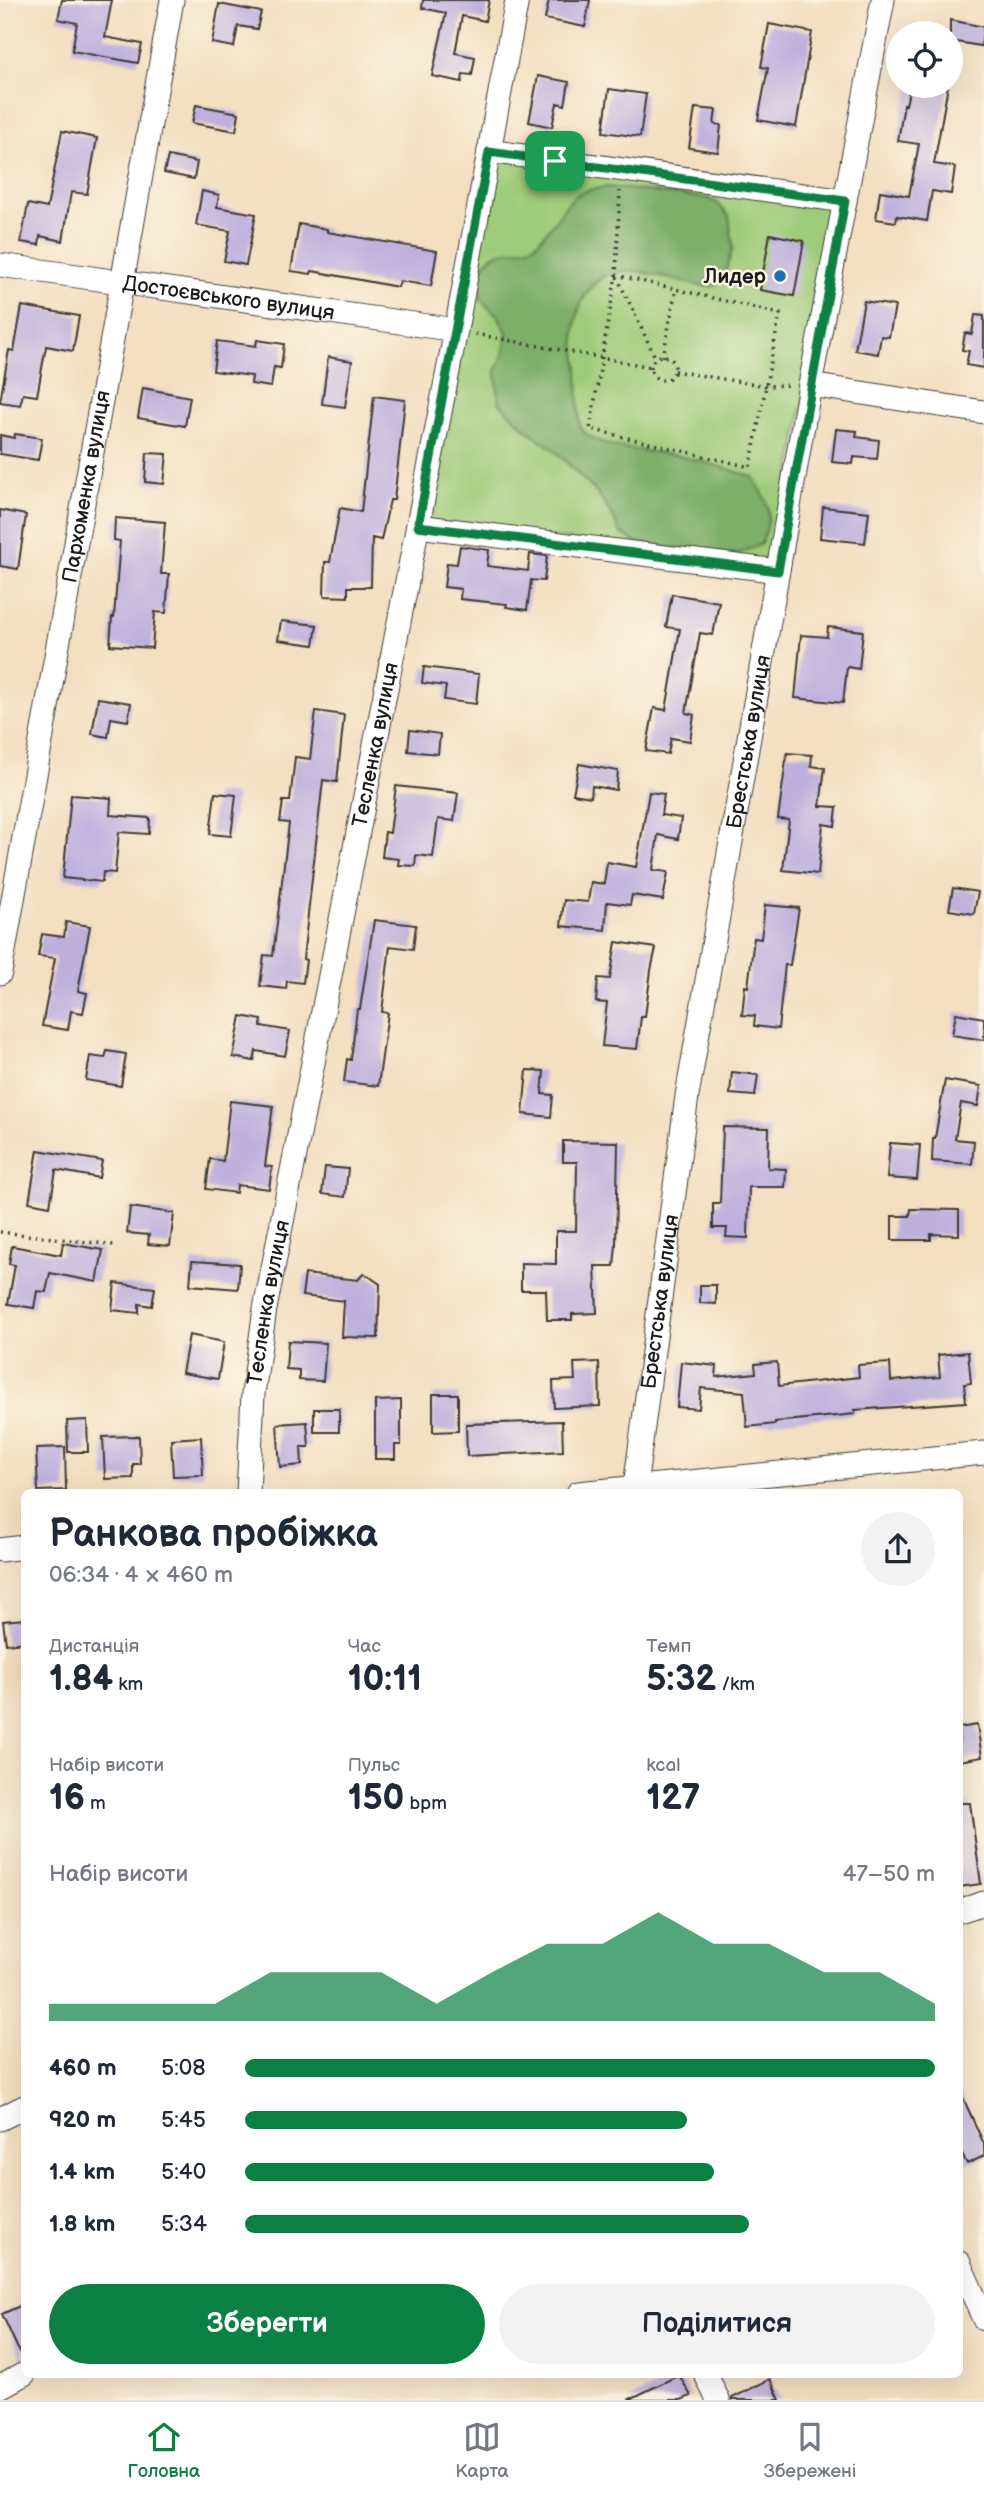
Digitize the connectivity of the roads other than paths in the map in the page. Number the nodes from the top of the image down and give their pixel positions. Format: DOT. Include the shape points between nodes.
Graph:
graph roads {
  1 [pos="172,0"];
  2 [pos="517,0"];
  3 [pos="883,0"];
  4 [pos="489,152"];
  5 [pos="845,201"];
  6 [pos="0,265"];
  7 [pos="121,282"];
  8 [pos="456,330"];
  9 [pos="810,385"];
  10 [pos="984,412"];
  11 [pos="418,526"];
  12 [pos="778,571"];
  13 [pos="0,974"];
  14 [pos="984,1453"];
  15 [pos="635,1487"];
  16 [pos="248,1489"];
  17 [pos="620,1489"];
  18 [pos="21,1547"];
  19 [pos="0,1550"];
  20 [pos="984,1903"];
  21 [pos="963,1910"];
  22 [pos="21,2108"];
  23 [pos="0,2119"];
  24 [pos="963,2272"];
  25 [pos="984,2319"];
  26 [pos="21,2376"];
  27 [pos="707,2378"];
  28 [pos="0,2387"];
  29 [pos="718,2400"];
  1 -- 7 [label="street, Пархоменка вулиця"];
  2 -- 4 [label="street, Тесленка вулиця"];
  3 -- 5 [label="street, Брестська вулиця"];
  4 -- 5 [label="street"];
  4 -- 8 [label="street, Тесленка вулиця"];
  5 -- 9 [label="street, Брестська вулиця"];
  6 -- 7 [label="street, Достоєвського вулиця"];
  7 -- 8 [label="street, Достоєвського вулиця"];
  7 -- 13 [label="street, Пархоменка вулиця"];
  8 -- 11 [label="street, Тесленка вулиця"];
  9 -- 10 [label="street"];
  9 -- 12 [label="street, Брестська вулиця"];
  11 -- 12 [label="street"];
  11 -- 16 [label="street, Тесленка вулиця" via="265,1309 253,1394"];
  12 -- 15 [label="street, Брестська вулиця" via="687,1096"];
  14 -- 15 [label="street"];
  15 -- 17 [label="street"];
  18 -- 19 [label="street"];
  20 -- 21 [label="street"];
  22 -- 23 [label="street"];
  24 -- 25 [label="street"];
  26 -- 28 [label="street"];
  27 -- 29 [label="street"];
}
